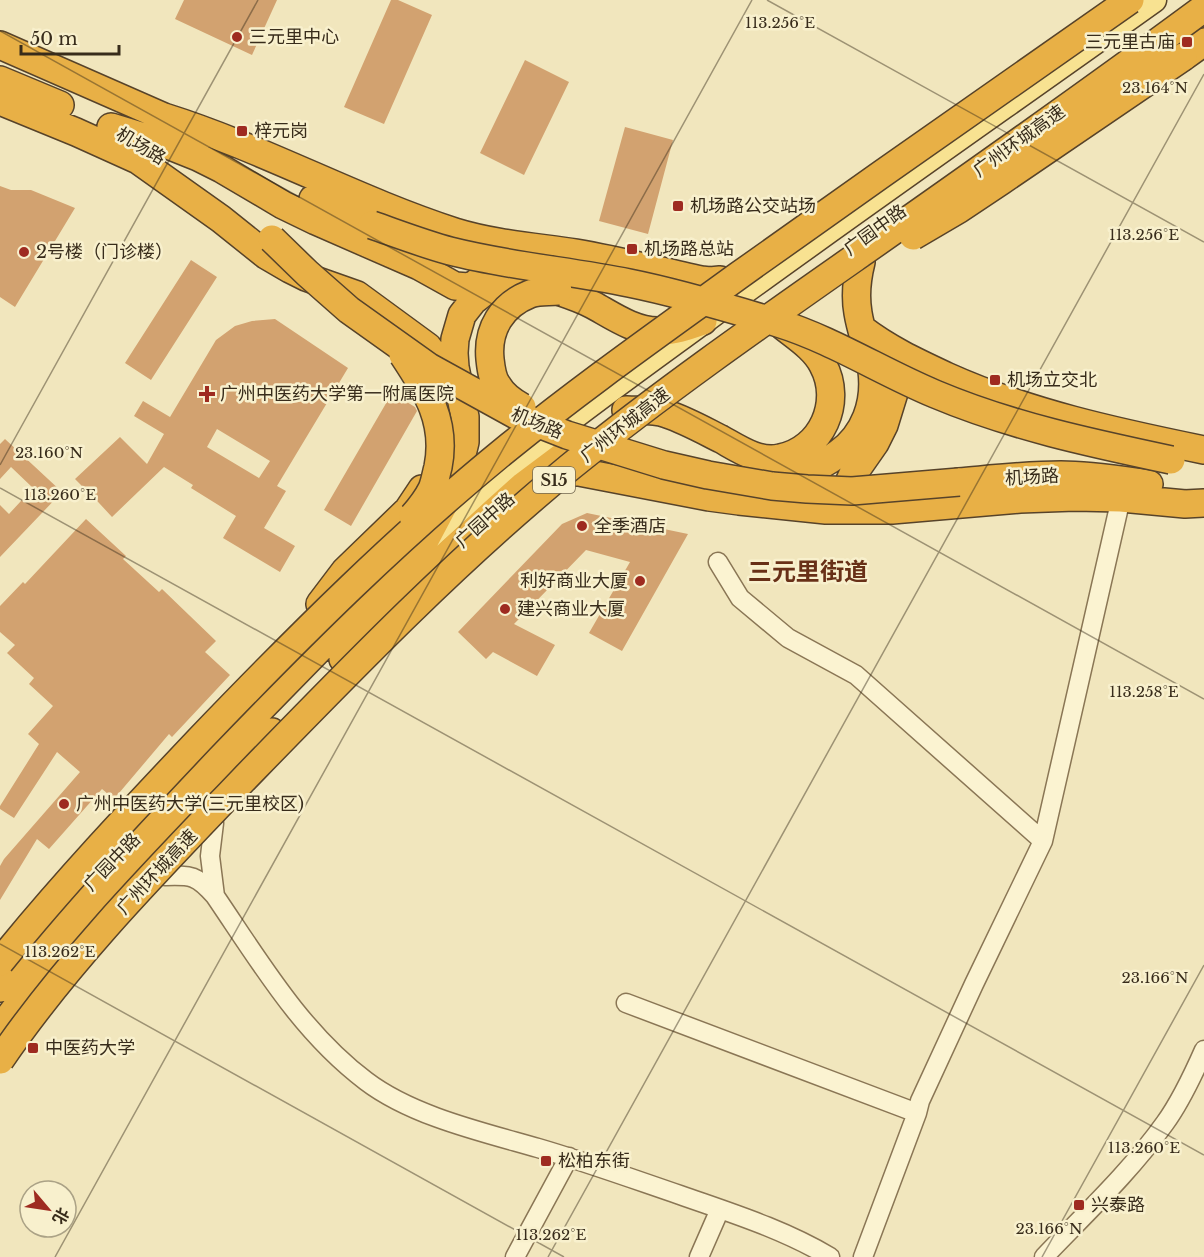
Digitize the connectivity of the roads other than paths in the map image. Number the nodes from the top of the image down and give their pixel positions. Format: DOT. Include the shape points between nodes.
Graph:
graph roads {
  1 [pos="1119,0"];
  2 [pos="1130,0"];
  3 [pos="1154,0"];
  4 [pos="1199,0"];
  5 [pos="1204,8"];
  6 [pos="1204,22"];
  7 [pos="0,26"];
  8 [pos="1074,32"];
  9 [pos="1108,33"];
  10 [pos="0,45"];
  11 [pos="1181,46"];
  12 [pos="1102,69"];
  13 [pos="73,78"];
  14 [pos="0,80"];
  15 [pos="0,100"];
  16 [pos="977,101"];
  17 [pos="1084,107"];
  18 [pos="164,117"];
  19 [pos="111,127"];
  20 [pos="961,136"];
  21 [pos="1021,152"];
  22 [pos="977,156"];
  23 [pos="872,200"];
  24 [pos="812,216"];
  25 [pos="893,216"];
  26 [pos="487,240"];
  27 [pos="791,257"];
  28 [pos="861,262"];
  29 [pos="601,278"];
  30 [pos="720,280"];
  31 [pos="784,314"];
  32 [pos="704,321"];
  33 [pos="862,329"];
  34 [pos="395,344"];
  35 [pos="905,357"];
  36 [pos="624,410"];
  37 [pos="567,435"];
  38 [pos="1204,450"];
  39 [pos="1204,467"];
  40 [pos="579,472"];
  41 [pos="740,480"];
  42 [pos="523,486"];
  43 [pos="1204,495"];
  44 [pos="1120,498"];
  45 [pos="1204,503"];
  46 [pos="845,510"];
  47 [pos="423,544"];
  48 [pos="718,562"];
  49 [pos="320,604"];
  50 [pos="397,604"];
  51 [pos="322,645"];
  52 [pos="388,645"];
  53 [pos="278,646"];
  54 [pos="320,683"];
  55 [pos="217,708"];
  56 [pos="297,737"];
  57 [pos="211,759"];
  58 [pos="240,763"];
  59 [pos="214,823"];
  60 [pos="1043,841"];
  61 [pos="165,876"];
  62 [pos="124,882"];
  63 [pos="215,896"];
  64 [pos="0,949"];
  65 [pos="0,962"];
  66 [pos="0,988"];
  67 [pos="626,1003"];
  68 [pos="0,1029"];
  69 [pos="1204,1050"];
  70 [pos="0,1060"];
  71 [pos="1200,1071"];
  72 [pos="0,1076"];
  73 [pos="917,1113"];
  74 [pos="569,1157"];
  75 [pos="720,1209"];
  76 [pos="515,1257"];
  77 [pos="699,1257"];
  78 [pos="830,1257"];
  79 [pos="863,1257"];
  80 [pos="1044,1257"];
  1 -- 8 [label="main road"];
  2 -- 65 [label="highway, bridge" via="612,368 449,497 259,677 97,848"];
  3 -- 9 [label="main road, 广园中路"];
  4 -- 11 [label="main road, 广园中路"];
  5 -- 31 [label="highway, 广州环城高速 / S15, bridge"];
  6 -- 11 [label="main road"];
  7 -- 13 [label="highway" via="30,42"];
  8 -- 9 [label="main road"];
  8 -- 16 [label="main road"];
  9 -- 20 [label="main road, 广园中路"];
  10 -- 13 [label="highway, 机场路"];
  11 -- 12 [label="main road, 广园中路"];
  11 -- 17 [label="main road"];
  11 -- 31 [label="highway, bridge" via="959,209"];
  12 -- 17 [label="main road"];
  12 -- 22 [label="main road, 广园中路"];
  13 -- 18 [label="highway, 机场路"];
  14 -- 19 [label="highway, 机场路"];
  15 -- 49 [label="highway" via="138,160 266,255 306,277 357,295 434,355 446,407 442,443 433,468 408,510 345,571"];
  16 -- 20 [label="main road"];
  16 -- 24 [label="main road"];
  17 -- 21 [label="main road"];
  18 -- 26 [label="highway" via="430,224"];
  18 -- 29 [label="highway, 机场路, bridge" via="274,180 372,225 450,250"];
  19 -- 26 [label="highway" via="198,157 300,213 455,285 469,286 481,279 489,264"];
  19 -- 34 [label="highway, 机场路, bridge" via="157,154 249,219 349,310"];
  20 -- 23 [label="main road, 广园中路"];
  21 -- 22 [label="main road"];
  21 -- 28 [label="main road"];
  22 -- 25 [label="main road, 广园中路"];
  23 -- 24 [label="main road"];
  23 -- 27 [label="main road, 广园中路"];
  24 -- 27 [label="main road"];
  24 -- 30 [label="main road"];
  25 -- 28 [label="main road"];
  25 -- 36 [label="main road, 广园中路"];
  26 -- 30 [label="highway" via="579,254 701,280"];
  27 -- 30 [label="main road"];
  27 -- 32 [label="main road, 广园中路"];
  28 -- 33 [label="highway" via="857,296"];
  29 -- 31 [label="highway, 机场路, bridge"];
  29 -- 47 [label="highway, bridge" via="544,274 512,278 487,290 467,308 458,324 454,353 465,417 465,442 451,491"];
  31 -- 36 [label="highway" via="818,357 830,381 830,409 823,428 806,447 783,458 759,458 664,412"];
  31 -- 39 [label="highway, 机场路, bridge" via="813,335 930,392 993,416 1067,437"];
  31 -- 70 [label="highway, 广州环城高速 / S15, bridge" via="706,362 578,461 415,606 177,848 91,944"];
  32 -- 37 [label="highway, bridge" via="657,332 624,322 558,291 533,293 518,300 500,316 490,334 494,380 518,405"];
  32 -- 47 [label="main road, 广园中路" via="526,453"];
  33 -- 35 [label="highway"];
  33 -- 41 [label="highway, bridge" via="873,388 869,413 848,446 815,468 790,477"];
  34 -- 37 [label="highway, 机场路, bridge" via="499,407"];
  34 -- 49 [label="highway, bridge" via="419,378 440,432 441,451 432,489 425,502 382,548"];
  35 -- 38 [label="highway" via="972,388 1044,412"];
  35 -- 46 [label="highway" via="884,425 847,487"];
  36 -- 42 [label="highway, 广园中路"];
  37 -- 41 [label="highway, 机场路, bridge" via="664,465"];
  40 -- 42 [label="highway" via="556,474"];
  40 -- 46 [label="highway" via="739,501"];
  40 -- 52 [label="main road" via="438,595"];
  41 -- 43 [label="highway, 机场路, bridge" via="828,491 1071,476 1153,484"];
  42 -- 50 [label="highway, 广园中路"];
  44 -- 45 [label="highway"];
  44 -- 46 [label="highway"];
  44 -- 60 [label="street"];
  47 -- 51 [label="highway, 广园中路"];
  48 -- 60 [label="street" via="740,598 788,638 856,675"];
  49 -- 53 [label="main road"];
  50 -- 52 [label="main road"];
  50 -- 54 [label="highway, 广园中路"];
  51 -- 53 [label="main road"];
  51 -- 57 [label="highway, 广园中路"];
  52 -- 56 [label="main road"];
  53 -- 55 [label="main road"];
  54 -- 56 [label="main road"];
  54 -- 58 [label="highway, 广园中路"];
  55 -- 57 [label="main road"];
  55 -- 64 [label="main road" via="98,834"];
  56 -- 59 [label="main road"];
  57 -- 66 [label="highway, 广园中路" via="60,916"];
  58 -- 59 [label="main road"];
  58 -- 62 [label="highway, 广园中路"];
  59 -- 61 [label="main road"];
  59 -- 63 [label="street" via="210,856"];
  60 -- 73 [label="street"];
  61 -- 62 [label="main road"];
  61 -- 63 [label="street" via="193,878 203,882"];
  61 -- 72 [label="main road" via="62,993"];
  62 -- 68 [label="highway, 广园中路" via="53,960"];
  63 -- 74 [label="street" via="293,1009 339,1059 368,1083 414,1109"];
  67 -- 73 [label="street"];
  69 -- 71 [label="street"];
  71 -- 80 [label="street" via="1150,1143"];
  73 -- 79 [label="street"];
  74 -- 75 [label="street"];
  74 -- 76 [label="street"];
  75 -- 77 [label="street"];
  75 -- 78 [label="street" via="799,1239"];
}
